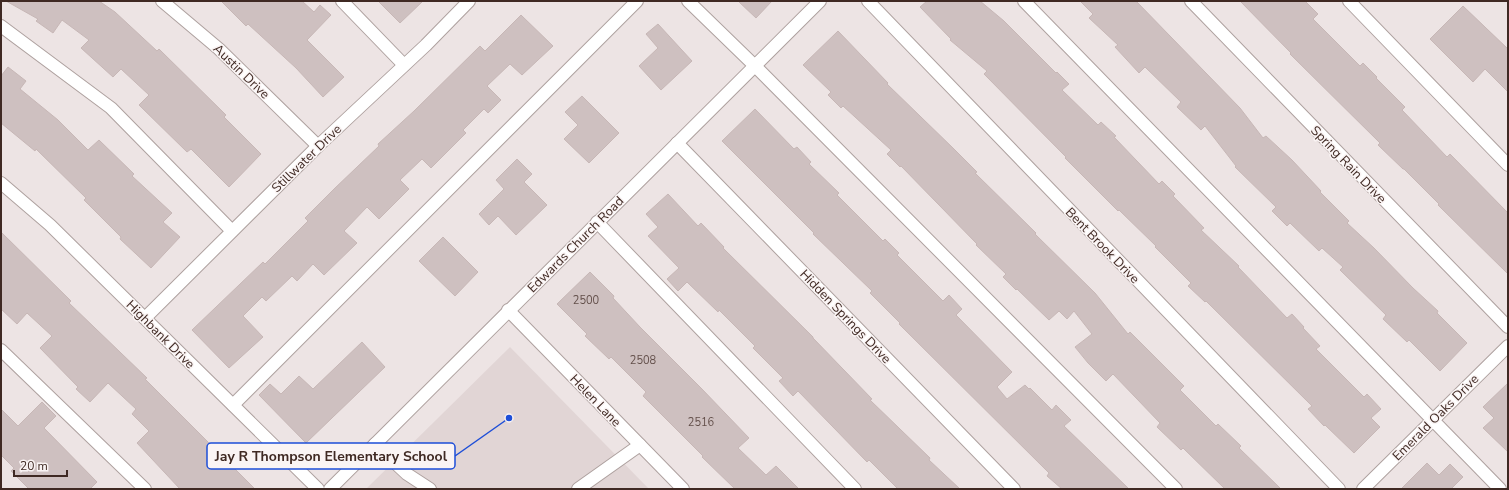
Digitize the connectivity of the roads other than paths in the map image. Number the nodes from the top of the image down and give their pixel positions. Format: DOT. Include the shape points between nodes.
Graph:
graph roads {
  1 [pos="162,1"];
  2 [pos="342,1"];
  3 [pos="469,1"];
  4 [pos="637,1"];
  5 [pos="688,1"];
  6 [pos="820,1"];
  7 [pos="868,1"];
  8 [pos="1024,1"];
  9 [pos="1191,1"];
  10 [pos="1349,1"];
  11 [pos="1,26"];
  12 [pos="404,65"];
  13 [pos="755,66"];
  14 [pos="677,143"];
  15 [pos="318,146"];
  16 [pos="1508,165"];
  17 [pos="1,183"];
  18 [pos="598,222"];
  19 [pos="232,231"];
  20 [pos="508,310"];
  21 [pos="144,318"];
  22 [pos="1508,327"];
  23 [pos="1508,346"];
  24 [pos="1,350"];
  25 [pos="233,405"];
  26 [pos="1433,420"];
  27 [pos="375,444"];
  28 [pos="640,445"];
  29 [pos="145,489"];
  30 [pos="318,489"];
  31 [pos="330,489"];
  32 [pos="430,489"];
  33 [pos="578,489"];
  34 [pos="683,489"];
  35 [pos="855,489"];
  36 [pos="1014,489"];
  37 [pos="1176,489"];
  38 [pos="1339,489"];
  39 [pos="1363,489"];
  40 [pos="1500,489"];
  1 -- 15 [label="street, Austin Drive" via="219,49"];
  2 -- 12 [label="street"];
  3 -- 12 [label="street, Stillwater Drive"];
  4 -- 25 [label="street"];
  5 -- 13 [label="street"];
  6 -- 13 [label="street, Edwards Church Road"];
  7 -- 38 [label="street, Bent Brook Drive"];
  8 -- 26 [label="street"];
  9 -- 22 [label="street, Spring Rain Drive"];
  10 -- 16 [label="street"];
  11 -- 19 [label="street" via="111,108"];
  12 -- 15 [label="street, Stillwater Drive"];
  13 -- 14 [label="street, Edwards Church Road"];
  13 -- 37 [label="street"];
  14 -- 18 [label="street, Edwards Church Road"];
  14 -- 36 [label="street, Hidden Springs Drive"];
  15 -- 19 [label="street, Stillwater Drive"];
  17 -- 21 [label="street, Highbank Drive" via="50,225"];
  18 -- 20 [label="street, Edwards Church Road"];
  18 -- 35 [label="street"];
  19 -- 21 [label="street, Stillwater Drive"];
  20 -- 27 [label="street, Edwards Church Road"];
  20 -- 28 [label="street, Helen Lane"];
  21 -- 25 [label="street, Highbank Drive"];
  23 -- 26 [label="street, Emerald Oaks Drive"];
  24 -- 29 [label="street"];
  25 -- 30 [label="street, Highbank Drive"];
  26 -- 39 [label="street, Emerald Oaks Drive"];
  26 -- 40 [label="street"];
  27 -- 31 [label="street, Edwards Church Road"];
  27 -- 32 [label="street" via="407,474"];
  28 -- 33 [label="street"];
  28 -- 34 [label="street, Helen Lane"];
}
